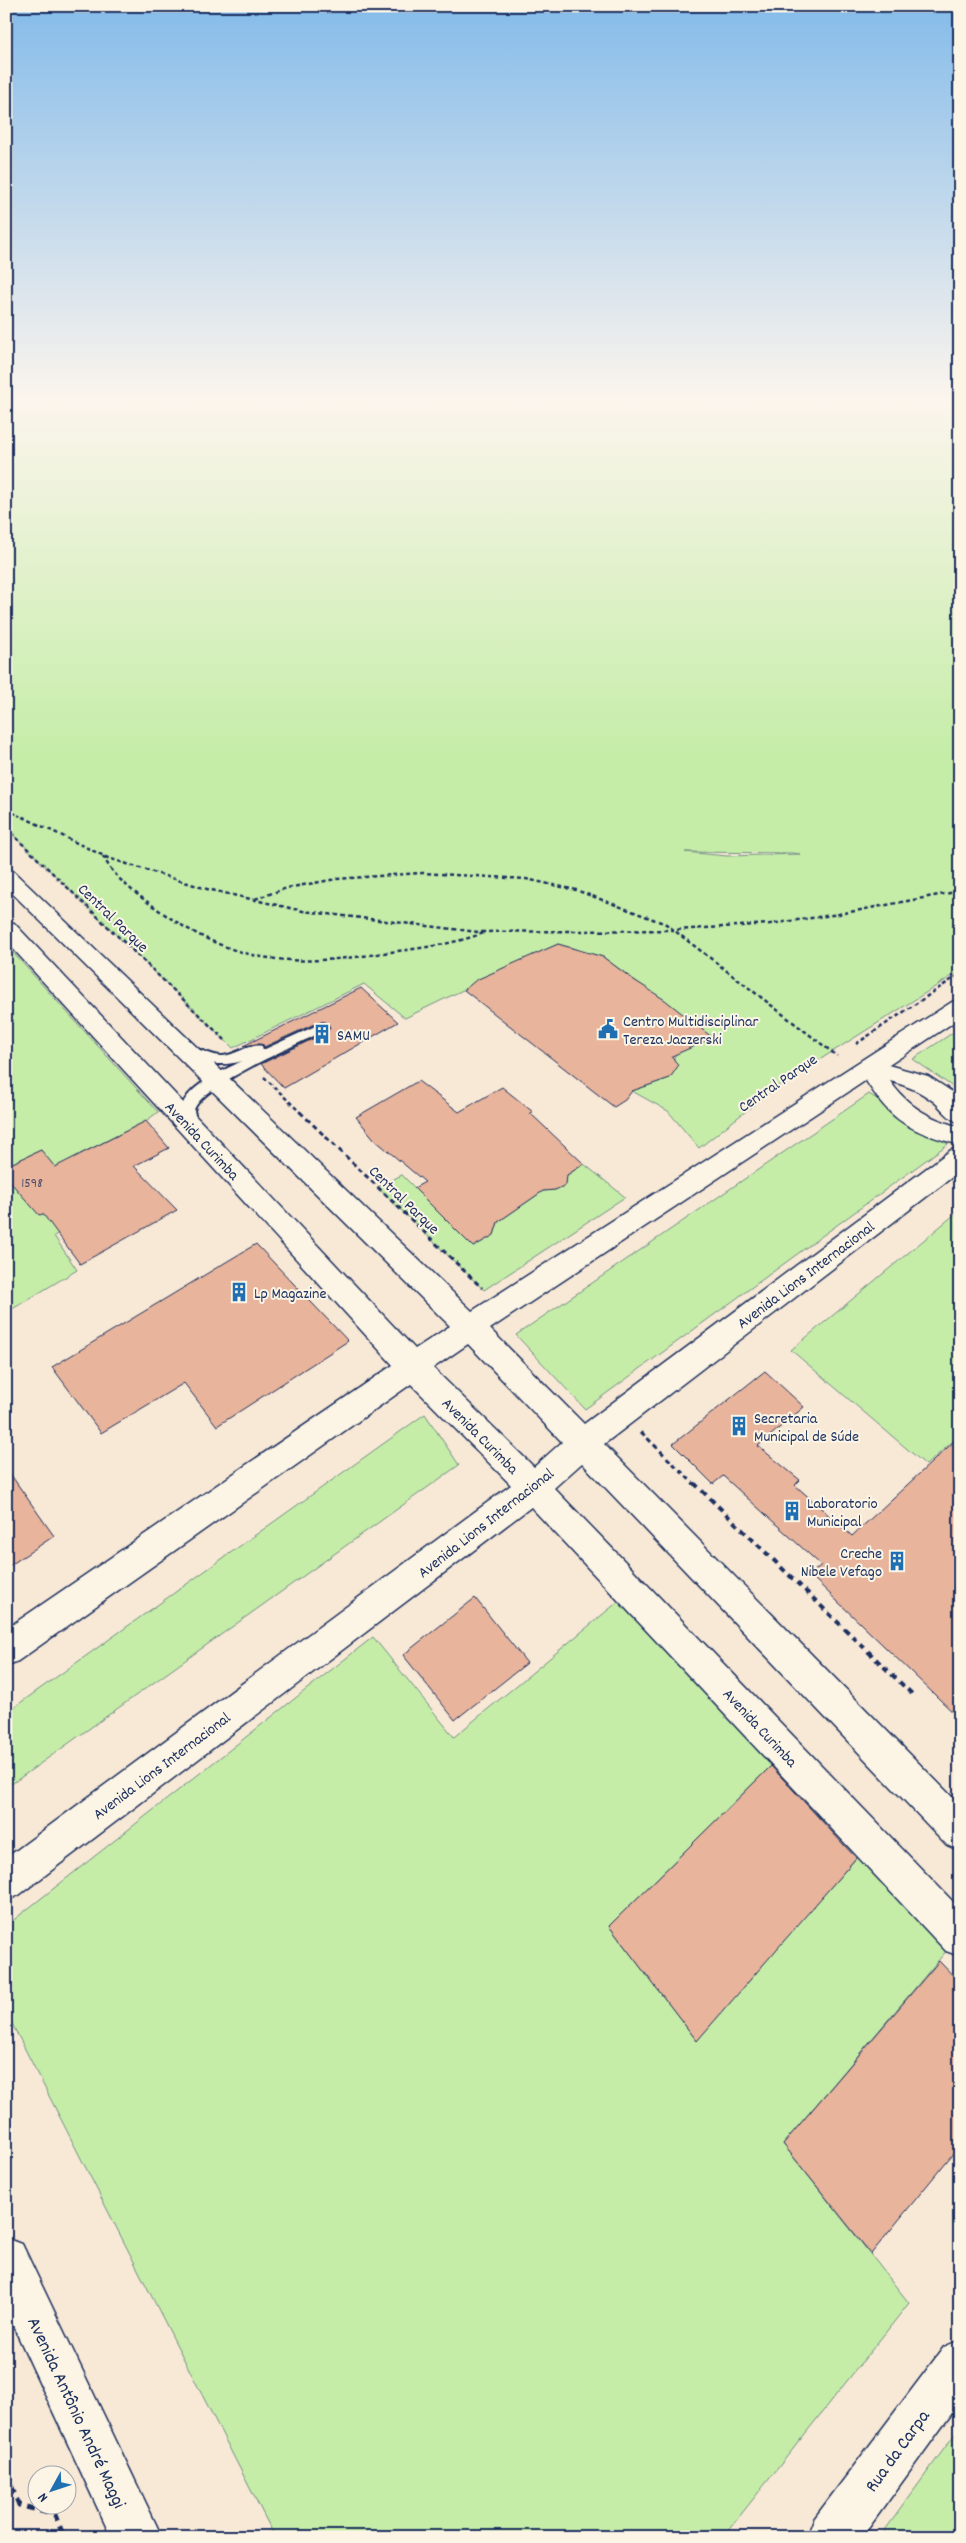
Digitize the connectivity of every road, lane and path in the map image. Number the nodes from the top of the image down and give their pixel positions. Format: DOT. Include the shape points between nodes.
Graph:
graph roads {
  1 [pos="6,809"];
  2 [pos="6,828"];
  3 [pos="103,855"];
  4 [pos="6,875"];
  5 [pos="960,891"];
  6 [pos="254,900"];
  7 [pos="6,928"];
  8 [pos="675,930"];
  9 [pos="488,932"];
  10 [pos="960,974"];
  11 [pos="960,1007"];
  12 [pos="318,1024"];
  13 [pos="853,1045"];
  14 [pos="184,1048"];
  15 [pos="845,1051"];
  16 [pos="837,1056"];
  17 [pos="246,1060"];
  18 [pos="829,1062"];
  19 [pos="870,1068"];
  20 [pos="217,1080"];
  21 [pos="960,1114"];
  22 [pos="190,1126"];
  23 [pos="960,1136"];
  24 [pos="960,1157"];
  25 [pos="484,1290"];
  26 [pos="470,1327"];
  27 [pos="414,1368"];
  28 [pos="646,1424"];
  29 [pos="584,1442"];
  30 [pos="533,1487"];
  31 [pos="6,1649"];
  32 [pos="912,1694"];
  33 [pos="960,1832"];
  34 [pos="6,1882"];
  35 [pos="960,1937"];
  36 [pos="6,2260"];
  37 [pos="960,2363"];
  38 [pos="6,2473"];
  39 [pos="64,2537"];
  40 [pos="137,2537"];
  41 [pos="832,2537"];
  1 -- 3 [label="path, Central Parque"];
  2 -- 17 [label="path, Central Parque"];
  3 -- 6 [label="path, Central Parque"];
  3 -- 9 [label="path" via="108,868 158,910 186,929 251,957 290,962 353,959 446,944"];
  4 -- 14 [label="street"];
  5 -- 8 [label="path, Central Parque" via="770,924"];
  6 -- 8 [label="path, Central Parque" via="287,888 336,879 422,873 526,880 576,890"];
  6 -- 9 [label="path, Central Parque" via="303,911"];
  7 -- 22 [label="street, Avenida Curimba"];
  8 -- 9 [label="path, Central Parque"];
  8 -- 16 [label="path, Central Parque"];
  10 -- 13 [label="path"];
  11 -- 19 [label="street"];
  12 -- 17 [label="lane"];
  14 -- 17 [label="lane" via="211,1060"];
  14 -- 20 [label="street"];
  15 -- 16 [label="path, Central Parque"];
  16 -- 18 [label="path, Central Parque"];
  17 -- 20 [label="lane"];
  17 -- 25 [label="path, Central Parque"];
  19 -- 21 [label="street" via="931,1086 951,1101"];
  19 -- 23 [label="street" via="892,1104 904,1114 933,1129"];
  19 -- 26 [label="street"];
  20 -- 22 [label="lane" via="203,1088 188,1105 186,1112"];
  20 -- 26 [label="street"];
  22 -- 27 [label="street, Avenida Curimba"];
  24 -- 29 [label="street, Avenida Lions Internacional"];
  26 -- 27 [label="street"];
  26 -- 29 [label="street"];
  27 -- 30 [label="street, Avenida Curimba"];
  27 -- 31 [label="street"];
  28 -- 32 [label="path" via="638,1429"];
  29 -- 30 [label="street, Avenida Lions Internacional"];
  29 -- 33 [label="street"];
  30 -- 34 [label="street, Avenida Lions Internacional"];
  30 -- 35 [label="street, Avenida Curimba"];
  36 -- 40 [label="street, Avenida Antônio André Maggi"];
  37 -- 41 [label="street, Rua da Carpa"];
  38 -- 39 [label="path" via="19,2505 55,2515"];
}
